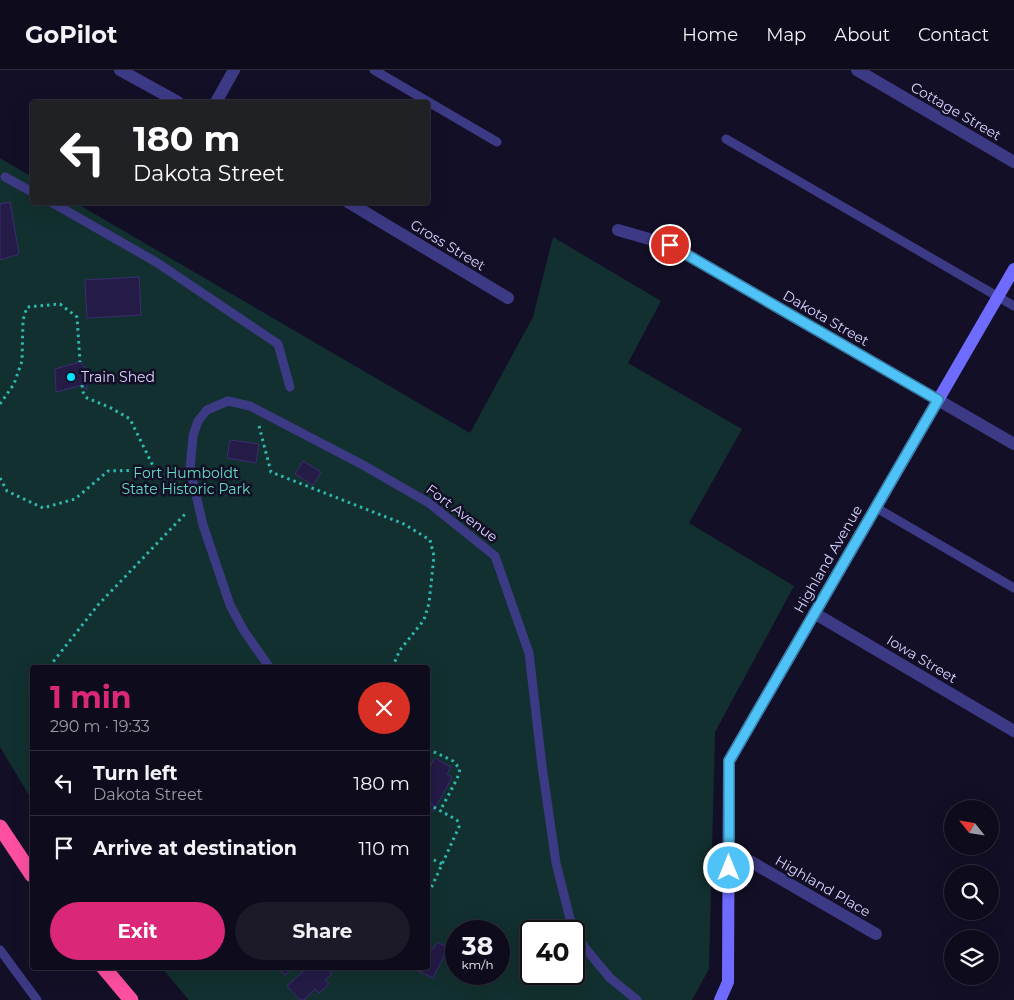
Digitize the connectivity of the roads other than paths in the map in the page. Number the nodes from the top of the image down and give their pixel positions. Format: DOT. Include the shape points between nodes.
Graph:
graph roads {
  1 [pos="120,70"];
  2 [pos="234,70"];
  3 [pos="374,70"];
  4 [pos="856,70"];
  5 [pos="174,100"];
  6 [pos="217,100"];
  7 [pos="425,100"];
  8 [pos="430,103"];
  9 [pos="726,139"];
  10 [pos="497,142"];
  11 [pos="1014,162"];
  12 [pos="5,176"];
  13 [pos="30,191"];
  14 [pos="56,205"];
  15 [pos="353,205"];
  16 [pos="618,230"];
  17 [pos="1014,269"];
  18 [pos="998,297"];
  19 [pos="508,298"];
  20 [pos="1014,306"];
  21 [pos="290,387"];
  22 [pos="938,400"];
  23 [pos="1014,444"];
  24 [pos="876,507"];
  25 [pos="1014,588"];
  26 [pos="814,613"];
  27 [pos="268,665"];
  28 [pos="1014,731"];
  29 [pos="0,827"];
  30 [pos="729,848"];
  31 [pos="30,871"];
  32 [pos="876,934"];
  33 [pos="0,950"];
  34 [pos="106,970"];
  35 [pos="37,1000"];
  36 [pos="131,1000"];
  37 [pos="637,1000"];
  38 [pos="720,1000"];
  1 -- 5 [label="street"];
  2 -- 6 [label="street"];
  3 -- 7 [label="lane"];
  4 -- 11 [label="street, Cottage Street"];
  8 -- 10 [label="lane"];
  9 -- 18 [label="lane"];
  12 -- 13 [label="lane"];
  14 -- 21 [label="lane" via="156,262 278,344"];
  15 -- 19 [label="street, Gross Street"];
  16 -- 22 [label="street, Dakota Street" via="670,245"];
  17 -- 18 [label="street, Highland Avenue"];
  18 -- 20 [label="lane"];
  18 -- 22 [label="street, Highland Avenue"];
  22 -- 23 [label="street, Dakota Street"];
  22 -- 24 [label="street, Highland Avenue"];
  24 -- 25 [label="lane"];
  24 -- 26 [label="street, Highland Avenue"];
  26 -- 28 [label="street, Iowa Street"];
  26 -- 30 [label="street, Highland Avenue" via="729,761"];
  27 -- 37 [label="lane, Fort Avenue" via="230,605 203,525 190,469 192,436 198,421 207,410 228,402 255,408 430,503 495,556 529,653 556,863 570,919 585,948 610,978"];
  29 -- 31 [label="highway"];
  30 -- 32 [label="street, Highland Place"];
  30 -- 38 [label="street, Highland Avenue" via="728,982"];
  33 -- 35 [label="lane"];
  34 -- 36 [label="highway"];
}
